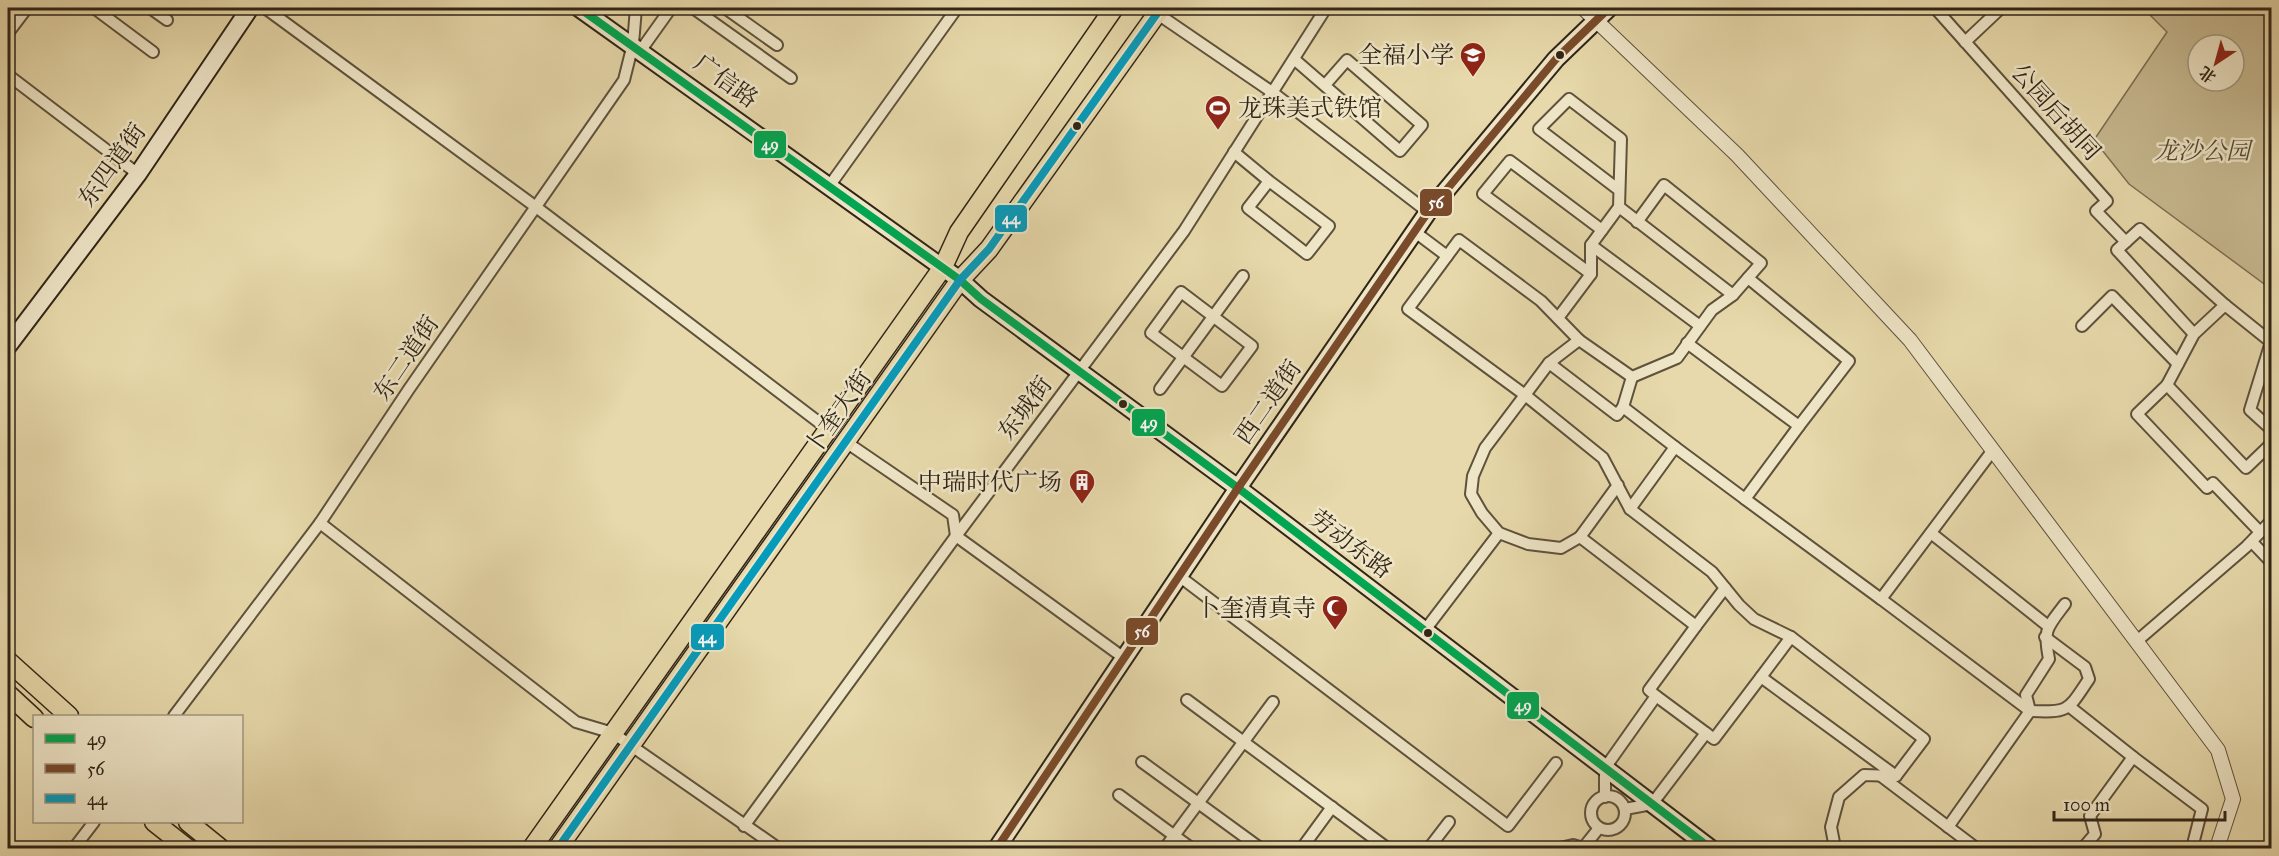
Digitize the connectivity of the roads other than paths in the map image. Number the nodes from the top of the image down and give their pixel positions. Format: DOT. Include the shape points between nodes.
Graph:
graph roads {
  1 [pos="27,8"];
  2 [pos="94,8"];
  3 [pos="150,8"];
  4 [pos="250,8"];
  5 [pos="266,8"];
  6 [pos="579,8"];
  7 [pos="636,8"];
  8 [pos="671,8"];
  9 [pos="693,8"];
  10 [pos="725,8"];
  11 [pos="957,8"];
  12 [pos="1326,8"];
  13 [pos="1609,8"];
  14 [pos="1935,8"];
  15 [pos="2001,8"];
  16 [pos="1111,9"];
  17 [pos="1156,9"];
  18 [pos="1589,13"];
  19 [pos="167,20"];
  20 [pos="8,31"];
  21 [pos="1965,42"];
  22 [pos="777,45"];
  23 [pos="637,47"];
  24 [pos="153,52"];
  25 [pos="1294,59"];
  26 [pos="8,75"];
  27 [pos="791,78"];
  28 [pos="1325,86"];
  29 [pos="1272,92"];
  30 [pos="1234,152"];
  31 [pos="138,174"];
  32 [pos="1269,180"];
  33 [pos="830,185"];
  34 [pos="1619,190"];
  35 [pos="536,207"];
  36 [pos="1619,207"];
  37 [pos="1428,212"];
  38 [pos="1637,222"];
  39 [pos="1602,230"];
  40 [pos="1415,232"];
  41 [pos="2126,242"];
  42 [pos="1591,245"];
  43 [pos="1447,256"];
  44 [pos="943,267"];
  45 [pos="1591,274"];
  46 [pos="1243,276"];
  47 [pos="1748,278"];
  48 [pos="960,280"];
  49 [pos="1732,295"];
  50 [pos="2225,305"];
  51 [pos="1213,316"];
  52 [pos="1558,318"];
  53 [pos="1700,326"];
  54 [pos="2082,326"];
  55 [pos="2194,334"];
  56 [pos="1579,340"];
  57 [pos="1687,343"];
  58 [pos="8,346"];
  59 [pos="1183,357"];
  60 [pos="1548,363"];
  61 [pos="2178,364"];
  62 [pos="1079,370"];
  63 [pos="1632,377"];
  64 [pos="2167,385"];
  65 [pos="1160,389"];
  66 [pos="1525,395"];
  67 [pos="1623,407"];
  68 [pos="1799,426"];
  69 [pos="829,430"];
  70 [pos="2271,430"];
  71 [pos="846,442"];
  72 [pos="2271,443"];
  73 [pos="1675,447"];
  74 [pos="1993,450"];
  75 [pos="1618,485"];
  76 [pos="1238,488"];
  77 [pos="1745,499"];
  78 [pos="1629,509"];
  79 [pos="2271,520"];
  80 [pos="320,523"];
  81 [pos="2260,532"];
  82 [pos="1499,533"];
  83 [pos="1930,533"];
  84 [pos="956,536"];
  85 [pos="1580,537"];
  86 [pos="2252,542"];
  87 [pos="2271,563"];
  88 [pos="1179,576"];
  89 [pos="1725,588"];
  90 [pos="1881,599"];
  91 [pos="2065,604"];
  92 [pos="1696,626"];
  93 [pos="1425,630"];
  94 [pos="2046,632"];
  95 [pos="1791,637"];
  96 [pos="2137,641"];
  97 [pos="1124,658"];
  98 [pos="8,661"];
  99 [pos="1761,677"];
  100 [pos="8,694"];
  101 [pos="1656,696"];
  102 [pos="1187,700"];
  103 [pos="1273,702"];
  104 [pos="2070,707"];
  105 [pos="2030,711"];
  106 [pos="67,715"];
  107 [pos="176,715"];
  108 [pos="33,717"];
  109 [pos="613,733"];
  110 [pos="1706,733"];
  111 [pos="1244,742"];
  112 [pos="630,745"];
  113 [pos="2133,757"];
  114 [pos="1142,762"];
  115 [pos="1556,763"];
  116 [pos="1605,768"];
  117 [pos="1881,776"];
  118 [pos="1896,776"];
  119 [pos="1119,795"];
  120 [pos="1605,796"];
  121 [pos="1198,803"];
  122 [pos="1652,804"];
  123 [pos="1332,807"];
  124 [pos="1625,809"];
  125 [pos="1449,822"];
  126 [pos="93,823"];
  127 [pos="155,823"];
  128 [pos="189,823"];
  129 [pos="744,826"];
  130 [pos="1948,827"];
  131 [pos="1599,828"];
  132 [pos="1174,836"];
  133 [pos="74,849"];
  134 [pos="187,849"];
  135 [pos="220,849"];
  136 [pos="532,849"];
  137 [pos="558,849"];
  138 [pos="778,849"];
  139 [pos="997,849"];
  140 [pos="1165,849"];
  141 [pos="1191,849"];
  142 [pos="1260,849"];
  143 [pos="1302,849"];
  144 [pos="1387,849"];
  145 [pos="1430,849"];
  146 [pos="1560,849"];
  147 [pos="1583,849"];
  148 [pos="1710,849"];
  149 [pos="1835,849"];
  150 [pos="1976,849"];
  151 [pos="2083,849"];
  152 [pos="2192,849"];
  153 [pos="2217,849"];
  1 -- 20 [label="street"];
  2 -- 24 [label="street"];
  3 -- 19 [label="street"];
  4 -- 31 [label="main road, 东四道街"];
  5 -- 35 [label="street"];
  6 -- 23 [label="main road, 广信路"];
  7 -- 23 [label="street, 东二道街"];
  8 -- 23 [label="street"];
  9 -- 27 [label="street"];
  10 -- 22 [label="street"];
  11 -- 33 [label="street"];
  12 -- 25 [label="street, 东城街"];
  13 -- 18 [label="main road, 西二道街"];
  14 -- 21 [label="street, 公园后胡同"];
  15 -- 21 [label="street"];
  16 -- 44 [label="main road, 卜奎大街" via="959,232"];
  17 -- 29 [label="street"];
  17 -- 48 [label="main road, 卜奎大街" via="989,249"];
  18 -- 37 [label="main road, 西二道街" via="1556,59"];
  18 -- 74 [label="street" via="1737,155 1910,340"];
  21 -- 41 [label="street, 公园后胡同" via="2107,201 2096,211"];
  23 -- 33 [label="main road, 广信路"];
  23 -- 35 [label="street, 东二道街" via="624,80"];
  25 -- 28 [label="street"];
  25 -- 29 [label="street, 东城街"];
  26 -- 31 [label="street"];
  28 -- 28 [label="street" via="1400,151 1422,125 1347,60"];
  29 -- 30 [label="street, 东城街"];
  29 -- 37 [label="street"];
  30 -- 32 [label="street"];
  30 -- 62 [label="street, 东城街" via="1184,231"];
  31 -- 58 [label="main road, 东四道街"];
  32 -- 32 [label="street" via="1329,226 1307,254 1248,208"];
  33 -- 44 [label="main road, 广信路"];
  34 -- 34 [label="street" via="1621,139 1569,99 1539,129"];
  34 -- 36 [label="street"];
  35 -- 69 [label="street"];
  35 -- 80 [label="street, 东二道街"];
  36 -- 38 [label="street"];
  36 -- 39 [label="street"];
  37 -- 40 [label="main road, 西二道街"];
  38 -- 47 [label="street" via="1664,185 1761,263"];
  38 -- 49 [label="street"];
  39 -- 42 [label="street"];
  39 -- 45 [label="street" via="1510,161 1483,194"];
  40 -- 43 [label="street"];
  40 -- 76 [label="main road, 西二道街"];
  41 -- 50 [label="street" via="2140,229"];
  41 -- 55 [label="street" via="2117,250"];
  42 -- 45 [label="street"];
  42 -- 53 [label="street"];
  43 -- 52 [label="street" via="1459,240"];
  43 -- 66 [label="street" via="1408,309"];
  44 -- 48 [label="main road, 广信路"];
  44 -- 69 [label="main road, 卜奎大街"];
  45 -- 52 [label="street"];
  46 -- 51 [label="street"];
  47 -- 49 [label="street"];
  47 -- 68 [label="street" via="1849,361"];
  48 -- 62 [label="main road, 劳动东路"];
  48 -- 71 [label="main road, 卜奎大街"];
  49 -- 53 [label="street" via="1712,310"];
  50 -- 55 [label="street"];
  50 -- 70 [label="street" via="2271,342 2250,410"];
  51 -- 59 [label="street"];
  51 -- 59 [label="street" via="1181,292 1151,333"];
  51 -- 59 [label="street" via="1252,346 1222,386"];
  52 -- 56 [label="street"];
  53 -- 57 [label="street"];
  54 -- 61 [label="street" via="2112,296"];
  55 -- 61 [label="street"];
  56 -- 60 [label="street"];
  56 -- 63 [label="street"];
  57 -- 63 [label="street" via="1677,358"];
  57 -- 68 [label="street"];
  59 -- 65 [label="street"];
  60 -- 66 [label="street"];
  60 -- 67 [label="street" via="1617,415"];
  61 -- 64 [label="street"];
  62 -- 76 [label="main road, 劳动东路"];
  62 -- 84 [label="street, 东城街"];
  63 -- 67 [label="street"];
  64 -- 72 [label="street" via="2246,468"];
  64 -- 81 [label="street" via="2137,414 2207,488 2213,483"];
  66 -- 75 [label="street" via="1603,458"];
  66 -- 82 [label="street" via="1485,448 1473,476 1471,494"];
  67 -- 73 [label="street"];
  68 -- 77 [label="street"];
  69 -- 109 [label="main road, 卜奎大街"];
  71 -- 84 [label="street" via="953,515"];
  71 -- 112 [label="main road, 卜奎大街"];
  73 -- 77 [label="street"];
  73 -- 78 [label="street"];
  74 -- 83 [label="street"];
  74 -- 96 [label="street"];
  75 -- 78 [label="street"];
  75 -- 85 [label="street"];
  76 -- 88 [label="main road, 西二道街"];
  76 -- 93 [label="main road, 劳动东路"];
  77 -- 90 [label="street"];
  78 -- 89 [label="street" via="1712,572"];
  79 -- 81 [label="street"];
  80 -- 107 [label="street, 东二道街"];
  80 -- 109 [label="street" via="576,722"];
  81 -- 86 [label="street"];
  82 -- 85 [label="street" via="1528,544 1561,548"];
  82 -- 93 [label="street"];
  83 -- 90 [label="street"];
  83 -- 94 [label="street"];
  84 -- 97 [label="street"];
  84 -- 129 [label="street, 东城街"];
  85 -- 92 [label="street"];
  86 -- 87 [label="street"];
  86 -- 96 [label="street"];
  88 -- 97 [label="main road, 西二道街"];
  88 -- 115 [label="street" via="1508,826"];
  89 -- 92 [label="street"];
  89 -- 95 [label="street" via="1754,619"];
  90 -- 105 [label="street"];
  91 -- 94 [label="street"];
  92 -- 101 [label="street" via="1649,690"];
  93 -- 116 [label="main road, 劳动东路"];
  94 -- 104 [label="street" via="2085,667 2089,679"];
  94 -- 105 [label="street" via="2049,659 2026,695"];
  95 -- 99 [label="street"];
  95 -- 118 [label="street" via="1924,739"];
  96 -- 153 [label="street" via="2218,750 2233,799"];
  97 -- 139 [label="main road, 西二道街"];
  98 -- 106 [label="main road"];
  99 -- 110 [label="street" via="1714,739"];
  99 -- 118 [label="street"];
  100 -- 108 [label="main road"];
  101 -- 110 [label="street"];
  101 -- 116 [label="street"];
  102 -- 111 [label="street"];
  103 -- 111 [label="street"];
  104 -- 105 [label="street" via="2059,712"];
  104 -- 113 [label="street"];
  105 -- 130 [label="street"];
  109 -- 112 [label="street"];
  109 -- 136 [label="main road, 卜奎大街"];
  110 -- 122 [label="street"];
  111 -- 121 [label="street"];
  111 -- 123 [label="street"];
  112 -- 129 [label="street"];
  112 -- 137 [label="main road, 卜奎大街"];
  113 -- 151 [label="street" via="2090,816 2095,834"];
  113 -- 152 [label="street" via="2202,809"];
  114 -- 121 [label="street"];
  116 -- 120 [label="street"];
  116 -- 122 [label="main road, 劳动东路"];
  117 -- 118 [label="street"];
  117 -- 130 [label="street"];
  117 -- 149 [label="street" via="1864,775 1839,797 1831,827"];
  119 -- 132 [label="street"];
  120 -- 124 [label="street" via="1618,799"];
  120 -- 131 [label="street" via="1592,809 1592,819"];
  121 -- 132 [label="street"];
  121 -- 142 [label="street"];
  122 -- 124 [label="street"];
  122 -- 148 [label="main road, 劳动东路"];
  123 -- 143 [label="street"];
  123 -- 144 [label="street"];
  124 -- 131 [label="street" via="1624,821 1616,829"];
  125 -- 145 [label="street"];
  126 -- 133 [label="street"];
  127 -- 134 [label="main road"];
  128 -- 135 [label="main road"];
  129 -- 138 [label="street"];
  130 -- 150 [label="street"];
  131 -- 147 [label="street"];
  132 -- 140 [label="street"];
  132 -- 141 [label="street"];
  146 -- 147 [label="street" via="1573,845"];
}
